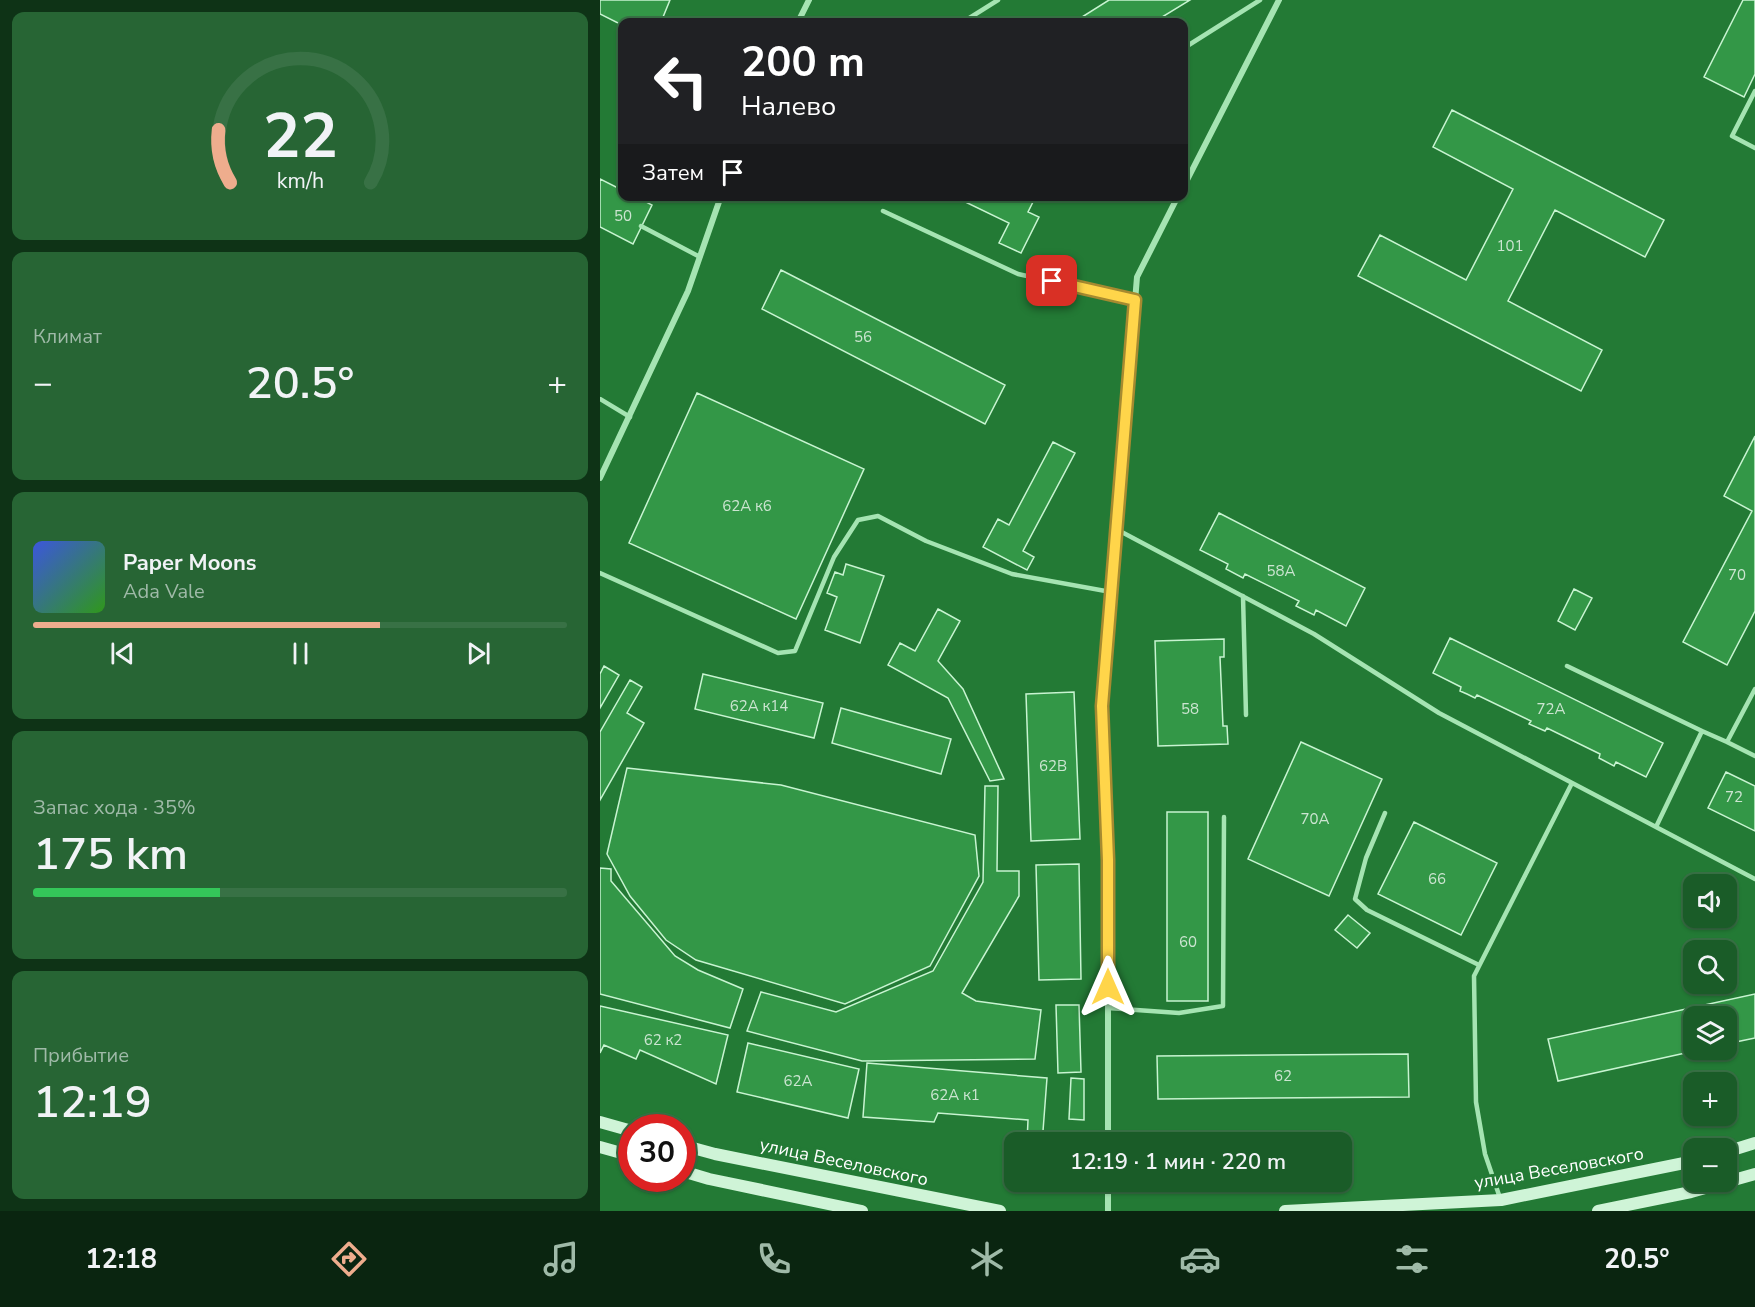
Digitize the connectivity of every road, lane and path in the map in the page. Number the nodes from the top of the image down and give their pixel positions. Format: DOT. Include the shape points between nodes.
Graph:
graph roads {
  1 [pos="809,0"];
  2 [pos="998,0"];
  3 [pos="1260,0"];
  4 [pos="1279,0"];
  5 [pos="800,18"];
  6 [pos="969,18"];
  7 [pos="1188,45"];
  8 [pos="1755,91"];
  9 [pos="1755,148"];
  10 [pos="1188,178"];
  11 [pos="719,201"];
  12 [pos="1175,201"];
  13 [pos="883,211"];
  14 [pos="641,226"];
  15 [pos="700,257"];
  16 [pos="1135,300"];
  17 [pos="600,399"];
  18 [pos="630,417"];
  19 [pos="600,459"];
  20 [pos="607,463"];
  21 [pos="600,478"];
  22 [pos="1116,529"];
  23 [pos="600,573"];
  24 [pos="1111,592"];
  25 [pos="1243,596"];
  26 [pos="1567,666"];
  27 [pos="1755,689"];
  28 [pos="1246,715"];
  29 [pos="1702,731"];
  30 [pos="1727,742"];
  31 [pos="1755,756"];
  32 [pos="1572,783"];
  33 [pos="1385,813"];
  34 [pos="1224,818"];
  35 [pos="1656,827"];
  36 [pos="1755,879"];
  37 [pos="1479,965"];
  38 [pos="1108,1008"];
  39 [pos="600,1122"];
  40 [pos="618,1127"];
  41 [pos="1108,1132"];
  42 [pos="1755,1143"];
  43 [pos="600,1147"];
  44 [pos="696,1149"];
  45 [pos="1737,1149"];
  46 [pos="618,1152"];
  47 [pos="1683,1164"];
  48 [pos="1755,1174"];
  49 [pos="696,1175"];
  50 [pos="1108,1192"];
  51 [pos="1502,1206"];
  52 [pos="862,1211"];
  53 [pos="1000,1211"];
  54 [pos="1108,1211"];
  55 [pos="1285,1211"];
  56 [pos="1598,1211"];
  1 -- 5 [label="street"];
  2 -- 6 [label="lane"];
  3 -- 7 [label="lane"];
  4 -- 10 [label="street"];
  8 -- 9 [label="lane" via="1732,136"];
  11 -- 15 [label="street"];
  12 -- 16 [label="street" via="1137,277"];
  13 -- 16 [label="lane" via="1018,274"];
  14 -- 15 [label="lane"];
  15 -- 18 [label="street"];
  16 -- 22 [label="street"];
  17 -- 18 [label="lane"];
  18 -- 20 [label="street"];
  19 -- 20 [label="lane"];
  20 -- 21 [label="street"];
  22 -- 24 [label="street"];
  22 -- 25 [label="lane"];
  23 -- 24 [label="lane" via="778,654 795,651 834,557 858,520 878,516 926,541 1012,574"];
  24 -- 38 [label="street" via="1102,706"];
  25 -- 28 [label="lane"];
  25 -- 32 [label="lane" via="1314,634 1439,713"];
  26 -- 29 [label="lane"];
  27 -- 30 [label="lane"];
  29 -- 30 [label="lane"];
  29 -- 35 [label="lane"];
  30 -- 31 [label="lane"];
  32 -- 35 [label="lane"];
  32 -- 37 [label="lane"];
  33 -- 37 [label="lane" via="1366,858 1355,899 1367,910"];
  34 -- 38 [label="lane" via="1223,1006 1179,1013"];
  35 -- 36 [label="lane"];
  37 -- 51 [label="lane" via="1474,976 1476,1102 1485,1154"];
  38 -- 41 [label="street"];
  39 -- 40 [label="main road"];
  42 -- 45 [label="main road"];
  43 -- 46 [label="main road"];
  44 -- 53 [label="main road, улица Веселовского"];
  47 -- 51 [label="main road, улица Веселовского"];
  48 -- 56 [label="main road"];
  49 -- 52 [label="main road"];
  50 -- 54 [label="street"];
  51 -- 55 [label="main road, улица Веселовского"];
}
